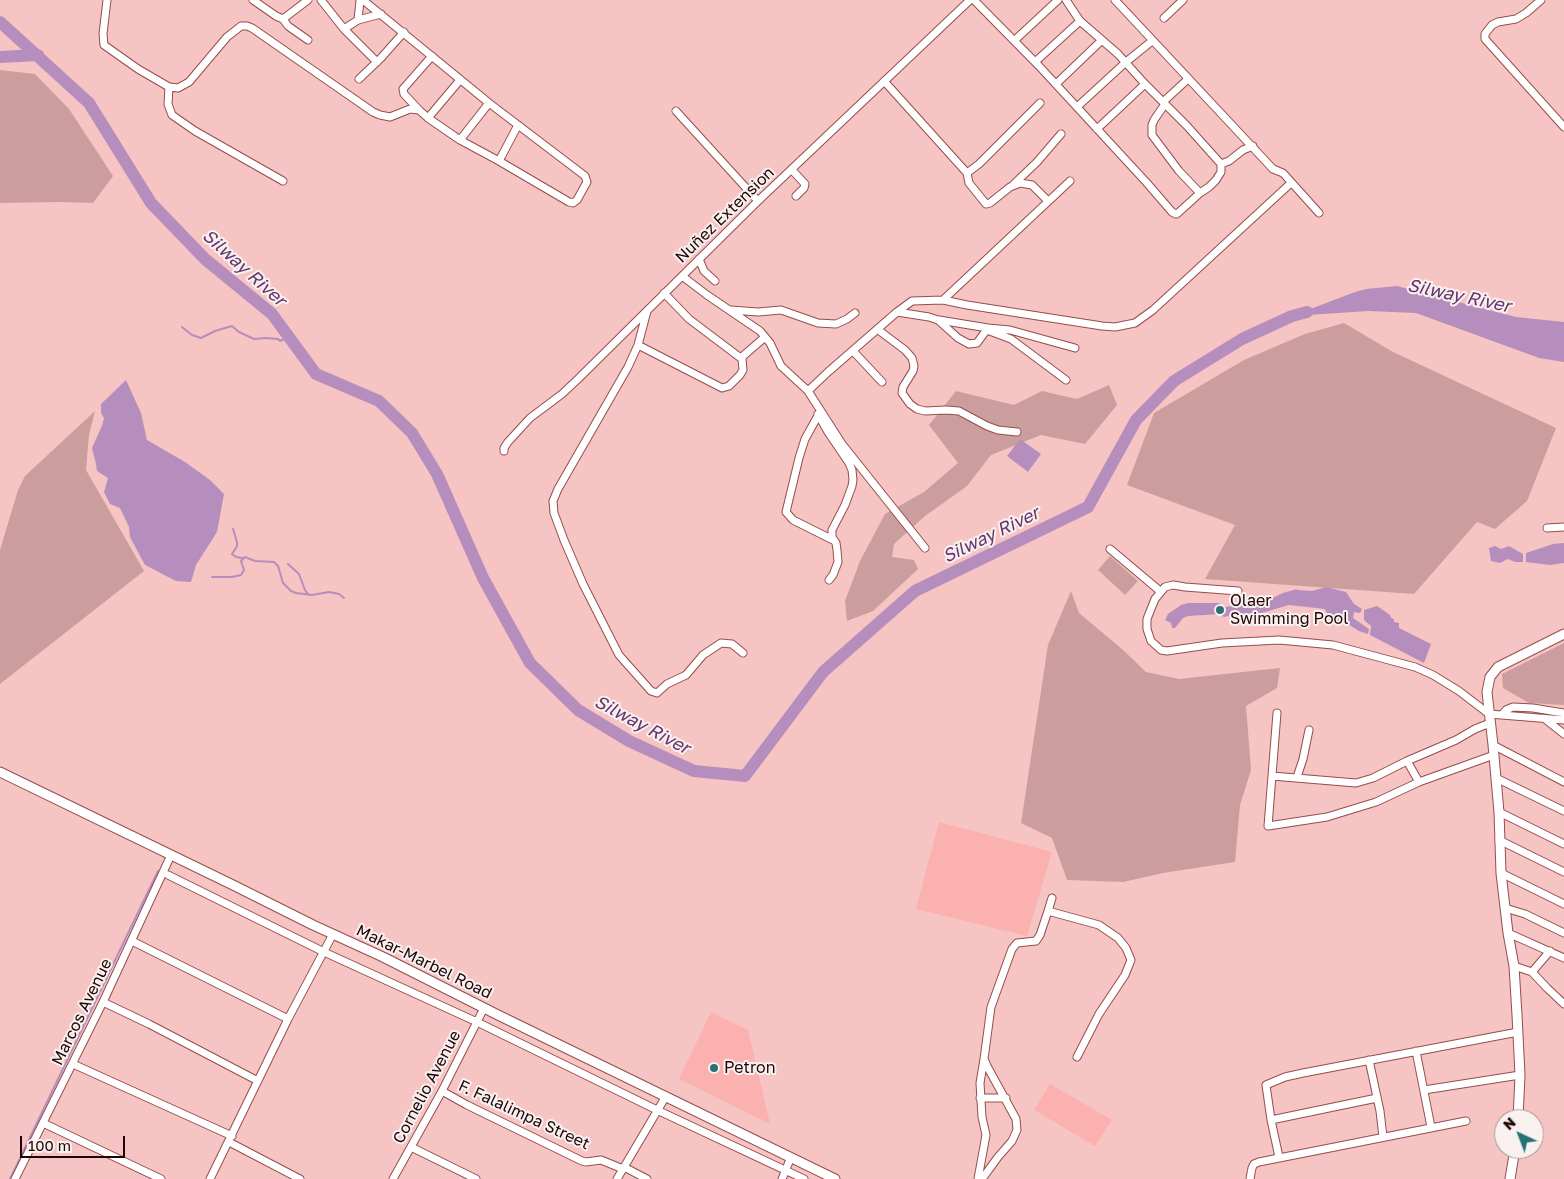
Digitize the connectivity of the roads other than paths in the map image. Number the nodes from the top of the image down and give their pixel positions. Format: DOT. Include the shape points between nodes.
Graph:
graph roads {
  1 [pos="107,0"];
  2 [pos="254,0"];
  3 [pos="308,0"];
  4 [pos="321,0"];
  5 [pos="362,0"];
  6 [pos="970,0"];
  7 [pos="974,0"];
  8 [pos="1058,0"];
  9 [pos="1066,0"];
  10 [pos="1115,0"];
  11 [pos="1183,0"];
  12 [pos="1541,0"];
  13 [pos="380,14"];
  14 [pos="1164,18"];
  15 [pos="283,19"];
  16 [pos="358,20"];
  17 [pos="1080,21"];
  18 [pos="344,29"];
  19 [pos="404,32"];
  20 [pos="308,40"];
  21 [pos="1015,40"];
  22 [pos="1102,40"];
  23 [pos="1152,40"];
  24 [pos="432,56"];
  25 [pos="377,62"];
  26 [pos="1035,62"];
  27 [pos="1126,62"];
  28 [pos="359,79"];
  29 [pos="1188,79"];
  30 [pos="460,80"];
  31 [pos="884,81"];
  32 [pos="1056,84"];
  33 [pos="1145,84"];
  34 [pos="169,87"];
  35 [pos="488,103"];
  36 [pos="1040,103"];
  37 [pos="1164,103"];
  38 [pos="1077,107"];
  39 [pos="420,110"];
  40 [pos="676,111"];
  41 [pos="428,118"];
  42 [pos="518,125"];
  43 [pos="1564,127"];
  44 [pos="1097,129"];
  45 [pos="1061,134"];
  46 [pos="460,140"];
  47 [pos="1252,146"];
  48 [pos="499,160"];
  49 [pos="1221,164"];
  50 [pos="792,170"];
  51 [pos="967,173"];
  52 [pos="283,181"];
  53 [pos="1070,181"];
  54 [pos="1291,183"];
  55 [pos="1014,184"];
  56 [pos="1200,193"];
  57 [pos="796,196"];
  58 [pos="758,200"];
  59 [pos="1048,201"];
  60 [pos="1319,213"];
  61 [pos="699,259"];
  62 [pos="682,276"];
  63 [pos="715,281"];
  64 [pos="664,293"];
  65 [pos="943,300"];
  66 [pos="647,310"];
  67 [pos="729,310"];
  68 [pos="897,312"];
  69 [pos="855,313"];
  70 [pos="938,320"];
  71 [pos="877,329"];
  72 [pos="988,329"];
  73 [pos="765,337"];
  74 [pos="638,345"];
  75 [pos="1075,348"];
  76 [pos="853,351"];
  77 [pos="742,359"];
  78 [pos="1066,380"];
  79 [pos="882,382"];
  80 [pos="808,391"];
  81 [pos="820,412"];
  82 [pos="1017,432"];
  83 [pos="504,451"];
  84 [pos="1564,527"];
  85 [pos="1547,528"];
  86 [pos="834,541"];
  87 [pos="925,548"];
  88 [pos="1110,549"];
  89 [pos="829,580"];
  90 [pos="1160,591"];
  91 [pos="1238,591"];
  92 [pos="1564,634"];
  93 [pos="743,653"];
  94 [pos="1564,713"];
  95 [pos="1277,714"];
  96 [pos="1502,715"];
  97 [pos="1490,719"];
  98 [pos="1544,719"];
  99 [pos="1564,720"];
  100 [pos="1309,730"];
  101 [pos="1564,734"];
  102 [pos="1493,745"];
  103 [pos="1494,755"];
  104 [pos="1407,762"];
  105 [pos="0,772"];
  106 [pos="1272,776"];
  107 [pos="1297,777"];
  108 [pos="1496,778"];
  109 [pos="1564,781"];
  110 [pos="1419,782"];
  111 [pos="1564,811"];
  112 [pos="1499,812"];
  113 [pos="1499,840"];
  114 [pos="1564,844"];
  115 [pos="171,855"];
  116 [pos="1564,872"];
  117 [pos="1501,873"];
  118 [pos="168,875"];
  119 [pos="1052,898"];
  120 [pos="1564,904"];
  121 [pos="1505,908"];
  122 [pos="1048,911"];
  123 [pos="1508,933"];
  124 [pos="1564,933"];
  125 [pos="333,934"];
  126 [pos="132,941"];
  127 [pos="1550,951"];
  128 [pos="324,952"];
  129 [pos="1564,958"];
  130 [pos="1514,966"];
  131 [pos="1532,972"];
  132 [pos="103,1002"];
  133 [pos="1564,1004"];
  134 [pos="484,1008"];
  135 [pos="288,1019"];
  136 [pos="477,1022"];
  137 [pos="1518,1032"];
  138 [pos="1416,1051"];
  139 [pos="1077,1057"];
  140 [pos="984,1058"];
  141 [pos="1369,1060"];
  142 [pos="73,1064"];
  143 [pos="1520,1075"];
  144 [pos="258,1081"];
  145 [pos="1424,1090"];
  146 [pos="442,1091"];
  147 [pos="666,1096"];
  148 [pos="980,1098"];
  149 [pos="1006,1098"];
  150 [pos="1377,1098"];
  151 [pos="1518,1109"];
  152 [pos="657,1110"];
  153 [pos="1271,1120"];
  154 [pos="1466,1121"];
  155 [pos="43,1124"];
  156 [pos="1431,1127"];
  157 [pos="1383,1137"];
  158 [pos="231,1139"];
  159 [pos="411,1147"];
  160 [pos="1279,1156"];
  161 [pos="791,1157"];
  162 [pos="1513,1159"];
  163 [pos="623,1168"];
  164 [pos="786,1170"];
  165 [pos="16,1179"];
  166 [pos="161,1179"];
  167 [pos="210,1179"];
  168 [pos="300,1179"];
  169 [pos="393,1179"];
  170 [pos="476,1179"];
  171 [pos="617,1179"];
  172 [pos="647,1179"];
  173 [pos="782,1179"];
  174 [pos="804,1179"];
  175 [pos="835,1179"];
  176 [pos="978,1179"];
  177 [pos="982,1179"];
  178 [pos="1250,1179"];
  179 [pos="1510,1179"];
  1 -- 34 [label="street" via="104,45"];
  2 -- 15 [label="street"];
  3 -- 15 [label="street"];
  4 -- 18 [label="street"];
  5 -- 13 [label="street"];
  5 -- 16 [label="street"];
  6 -- 31 [label="street, Nuñez Extension"];
  7 -- 21 [label="street"];
  8 -- 21 [label="street"];
  9 -- 17 [label="street"];
  10 -- 23 [label="street"];
  11 -- 14 [label="street"];
  12 -- 43 [label="street" via="1516,19 1492,25 1485,38"];
  13 -- 16 [label="street"];
  13 -- 19 [label="street"];
  15 -- 20 [label="street"];
  16 -- 18 [label="street"];
  17 -- 22 [label="street"];
  17 -- 26 [label="street"];
  18 -- 25 [label="street"];
  19 -- 24 [label="street"];
  19 -- 25 [label="street"];
  21 -- 26 [label="street"];
  22 -- 27 [label="street"];
  22 -- 32 [label="street"];
  23 -- 27 [label="street"];
  23 -- 29 [label="street"];
  24 -- 30 [label="street"];
  24 -- 39 [label="street" via="403,90"];
  25 -- 28 [label="street"];
  26 -- 32 [label="street"];
  27 -- 33 [label="street"];
  27 -- 38 [label="street"];
  29 -- 37 [label="street"];
  29 -- 47 [label="street"];
  30 -- 35 [label="street"];
  30 -- 41 [label="street"];
  31 -- 50 [label="street, Nuñez Extension"];
  31 -- 51 [label="street"];
  32 -- 38 [label="street"];
  33 -- 37 [label="street"];
  33 -- 44 [label="street"];
  34 -- 39 [label="street" via="178,88 189,82 227,37 241,26 247,26 380,115 390,117 410,109"];
  34 -- 52 [label="street" via="168,104 172,115"];
  35 -- 42 [label="street"];
  35 -- 46 [label="street"];
  36 -- 51 [label="street"];
  37 -- 49 [label="street"];
  37 -- 56 [label="street" via="1152,124 1152,135"];
  38 -- 44 [label="street"];
  39 -- 41 [label="street"];
  40 -- 58 [label="street"];
  41 -- 46 [label="street"];
  42 -- 48 [label="street"];
  42 -- 48 [label="street" via="585,176 587,182 577,200 570,203"];
  44 -- 56 [label="street" via="1174,213 1180,212"];
  45 -- 55 [label="street"];
  46 -- 48 [label="street"];
  47 -- 49 [label="street"];
  47 -- 54 [label="street"];
  49 -- 56 [label="street" via="1218,178"];
  50 -- 57 [label="street" via="805,184"];
  50 -- 58 [label="street, Nuñez Extension"];
  51 -- 55 [label="street" via="969,183 986,204"];
  53 -- 59 [label="street"];
  54 -- 60 [label="street"];
  54 -- 65 [label="street" via="1135,323 1102,326"];
  55 -- 59 [label="street" via="1029,184"];
  58 -- 61 [label="street, Nuñez Extension"];
  59 -- 65 [label="street"];
  61 -- 62 [label="street, Nuñez Extension"];
  61 -- 63 [label="street"];
  62 -- 64 [label="street, Nuñez Extension"];
  62 -- 67 [label="street"];
  64 -- 66 [label="street, Nuñez Extension"];
  64 -- 77 [label="street" via="690,319"];
  65 -- 68 [label="street" via="912,301"];
  66 -- 74 [label="street"];
  66 -- 83 [label="street, Nuñez Extension" via="562,394 530,418"];
  67 -- 69 [label="street" via="781,310 818,323 836,324"];
  67 -- 73 [label="street"];
  68 -- 70 [label="street"];
  68 -- 71 [label="street"];
  70 -- 72 [label="street"];
  70 -- 72 [label="street" via="969,344 977,343"];
  71 -- 76 [label="street"];
  71 -- 82 [label="street" via="912,358 913,372 902,393 910,404 924,411 959,411 998,430"];
  72 -- 75 [label="street" via="1010,330"];
  72 -- 78 [label="street" via="1017,343"];
  73 -- 77 [label="street"];
  73 -- 80 [label="street" via="782,366"];
  74 -- 77 [label="street" via="722,388 740,375"];
  74 -- 93 [label="street" via="558,489 553,501 554,513 619,654 651,691 657,693 686,675 703,655 721,643 732,644"];
  76 -- 79 [label="street"];
  76 -- 80 [label="street"];
  80 -- 81 [label="street"];
  81 -- 86 [label="street" via="824,426 852,470 850,493 832,530"];
  81 -- 86 [label="street" via="803,446 786,512 793,520"];
  81 -- 87 [label="street"];
  84 -- 85 [label="street"];
  86 -- 89 [label="street" via="838,562"];
  88 -- 90 [label="street"];
  90 -- 91 [label="street" via="1173,585"];
  90 -- 97 [label="street" via="1152,605 1146,629 1150,641 1161,650 1279,640 1333,645 1433,675 1459,691"];
  92 -- 97 [label="main road" via="1494,672 1486,692"];
  94 -- 96 [label="street" via="1513,707"];
  95 -- 106 [label="street"];
  96 -- 97 [label="street"];
  96 -- 98 [label="street"];
  97 -- 102 [label="main road"];
  97 -- 104 [label="street" via="1456,740"];
  98 -- 99 [label="street"];
  98 -- 101 [label="street"];
  100 -- 107 [label="street"];
  102 -- 103 [label="main road"];
  102 -- 109 [label="street"];
  103 -- 108 [label="main road"];
  103 -- 110 [label="street"];
  104 -- 107 [label="street" via="1363,782 1329,782"];
  104 -- 110 [label="street"];
  105 -- 115 [label="main road, Makar-Marbel Road"];
  106 -- 107 [label="street"];
  106 -- 110 [label="street" via="1269,815 1277,824 1327,817 1376,802"];
  108 -- 111 [label="street"];
  108 -- 112 [label="main road"];
  112 -- 113 [label="main road"];
  112 -- 114 [label="street"];
  113 -- 116 [label="street"];
  113 -- 117 [label="main road"];
  115 -- 125 [label="main road, Makar-Marbel Road"];
  115 -- 126 [label="street, Marcos Avenue"];
  117 -- 120 [label="street"];
  117 -- 121 [label="main road"];
  118 -- 128 [label="street"];
  119 -- 122 [label="street"];
  121 -- 123 [label="main road"];
  121 -- 124 [label="street"];
  122 -- 139 [label="street" via="1099,925 1118,938 1131,960 1126,975 1099,1014"];
  122 -- 140 [label="street" via="1036,941 1017,943 1012,949 991,1007"];
  123 -- 127 [label="street"];
  123 -- 130 [label="main road"];
  125 -- 128 [label="street"];
  125 -- 134 [label="main road, Makar-Marbel Road"];
  126 -- 132 [label="street, Marcos Avenue"];
  126 -- 135 [label="street"];
  127 -- 129 [label="street"];
  127 -- 131 [label="street"];
  128 -- 135 [label="street"];
  128 -- 136 [label="street"];
  130 -- 131 [label="street"];
  130 -- 137 [label="main road"];
  131 -- 133 [label="street"];
  132 -- 142 [label="street, Marcos Avenue"];
  132 -- 144 [label="street"];
  134 -- 136 [label="street, Cornelio Avenue"];
  134 -- 147 [label="main road, Makar-Marbel Road"];
  135 -- 144 [label="street"];
  136 -- 146 [label="street, Cornelio Avenue"];
  136 -- 152 [label="street"];
  137 -- 138 [label="street"];
  137 -- 143 [label="main road"];
  138 -- 141 [label="street"];
  138 -- 145 [label="street"];
  140 -- 148 [label="street"];
  140 -- 149 [label="street"];
  141 -- 150 [label="street"];
  141 -- 153 [label="street" via="1303,1072 1266,1085"];
  142 -- 155 [label="street, Marcos Avenue"];
  142 -- 158 [label="street"];
  143 -- 145 [label="street"];
  143 -- 151 [label="main road"];
  144 -- 158 [label="street"];
  145 -- 156 [label="street"];
  146 -- 159 [label="street, Cornelio Avenue"];
  146 -- 163 [label="street, F. Falalimpa Street" via="582,1161 602,1160"];
  147 -- 152 [label="street"];
  147 -- 161 [label="main road, Makar-Marbel Road"];
  148 -- 149 [label="street"];
  148 -- 176 [label="street" via="986,1136"];
  149 -- 177 [label="street" via="1016,1119 1017,1130"];
  150 -- 153 [label="street"];
  150 -- 157 [label="street"];
  152 -- 163 [label="street"];
  152 -- 164 [label="street"];
  153 -- 160 [label="street"];
  154 -- 156 [label="street"];
  155 -- 165 [label="street, Marcos Avenue"];
  155 -- 166 [label="street"];
  156 -- 157 [label="street"];
  157 -- 160 [label="street"];
  158 -- 167 [label="street"];
  158 -- 168 [label="street"];
  159 -- 169 [label="street, Cornelio Avenue"];
  159 -- 170 [label="street"];
  160 -- 178 [label="street" via="1254,1164"];
  161 -- 164 [label="street"];
  161 -- 175 [label="main road, Makar-Marbel Road"];
  162 -- 179 [label="main road"];
  163 -- 171 [label="street"];
  163 -- 172 [label="street, F. Falalimpa Street"];
  164 -- 173 [label="street"];
  164 -- 174 [label="street"];
}
